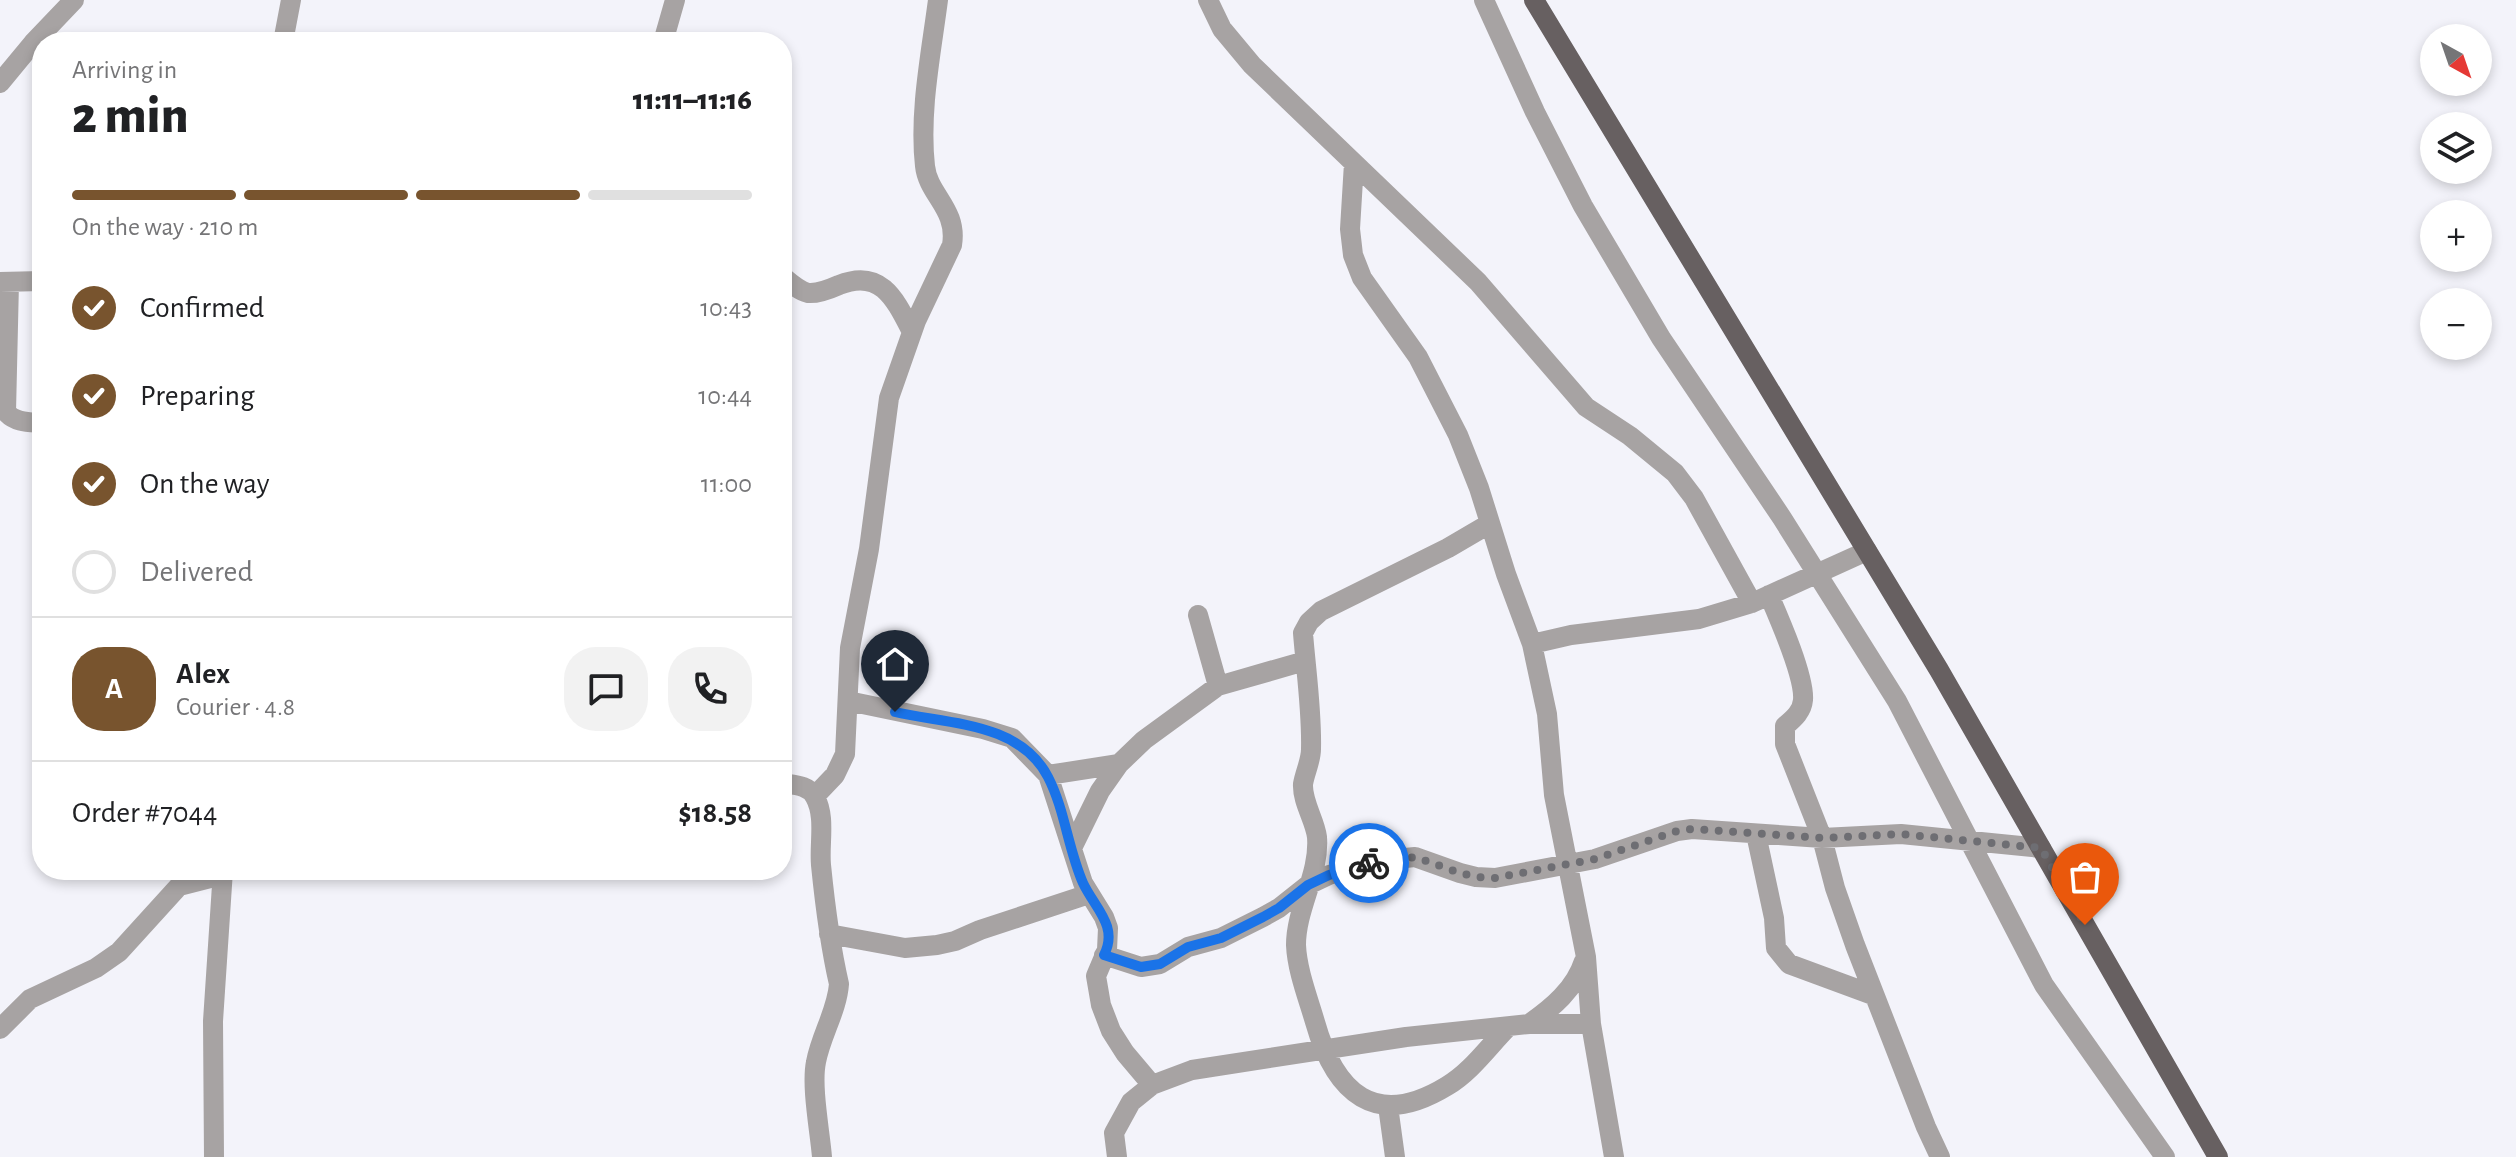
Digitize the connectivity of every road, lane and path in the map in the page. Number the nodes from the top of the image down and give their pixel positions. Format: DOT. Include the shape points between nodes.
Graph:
graph roads {
  1 [pos="74,0"];
  2 [pos="291,0"];
  3 [pos="675,0"];
  4 [pos="938,0"];
  5 [pos="1208,0"];
  6 [pos="1484,0"];
  7 [pos="1534,0"];
  8 [pos="43,32"];
  9 [pos="285,32"];
  10 [pos="666,32"];
  11 [pos="32,44"];
  12 [pos="0,83"];
  13 [pos="1354,163"];
  14 [pos="32,281"];
  15 [pos="4,282"];
  16 [pos="792,282"];
  17 [pos="912,332"];
  18 [pos="32,422"];
  19 [pos="1489,524"];
  20 [pos="1867,551"];
  21 [pos="1815,572"];
  22 [pos="1760,599"];
  23 [pos="1198,615"];
  24 [pos="1532,644"];
  25 [pos="1305,661"];
  26 [pos="1218,686"];
  27 [pos="848,701"];
  28 [pos="1119,764"];
  29 [pos="1048,775"];
  30 [pos="792,785"];
  31 [pos="815,796"];
  32 [pos="1756,834"];
  33 [pos="1822,838"];
  34 [pos="1969,839"];
  35 [pos="1072,848"];
  36 [pos="2041,848"];
  37 [pos="1566,865"];
  38 [pos="199,880"];
  39 [pos="223,880"];
  40 [pos="1308,885"];
  41 [pos="1089,894"];
  42 [pos="829,934"];
  43 [pos="1104,955"];
  44 [pos="1586,957"];
  45 [pos="1873,995"];
  46 [pos="1529,1024"];
  47 [pos="1591,1024"];
  48 [pos="1508,1027"];
  49 [pos="0,1029"];
  50 [pos="1323,1050"];
  51 [pos="1152,1085"];
  52 [pos="1388,1106"];
  53 [pos="214,1157"];
  54 [pos="822,1157"];
  55 [pos="1117,1157"];
  56 [pos="1395,1157"];
  57 [pos="1614,1157"];
  58 [pos="1940,1157"];
  59 [pos="2165,1157"];
  60 [pos="2218,1157"];
  1 -- 8 [label="street"];
  2 -- 9 [label="street"];
  3 -- 10 [label="street"];
  4 -- 17 [label="street" via="926,102 925,168 946,206 954,235"];
  5 -- 13 [label="street" via="1222,29 1252,65"];
  6 -- 21 [label="street" via="1583,206 1661,338"];
  7 -- 20 [label="main road"];
  11 -- 12 [label="street"];
  13 -- 19 [label="street" via="1353,255 1362,278 1418,357 1444,408 1471,465"];
  13 -- 22 [label="street" via="1478,282 1586,407 1675,473"];
  14 -- 15 [label="street"];
  15 -- 18 [label="street" via="6,412 10,418"];
  16 -- 17 [label="street" via="811,293 850,280 877,283"];
  17 -- 27 [label="street" via="889,398 850,648"];
  19 -- 24 [label="street"];
  19 -- 25 [label="street" via="1321,611 1303,633"];
  20 -- 21 [label="street"];
  20 -- 36 [label="main road"];
  21 -- 22 [label="street"];
  21 -- 34 [label="street" via="1897,701"];
  22 -- 24 [label="street" via="1699,619"];
  22 -- 33 [label="street" via="1786,637 1803,698 1785,726 1785,744"];
  23 -- 26 [label="street"];
  24 -- 37 [label="street" via="1547,714"];
  25 -- 26 [label="street"];
  25 -- 40 [label="street" via="1311,750 1303,785 1317,838"];
  26 -- 28 [label="street"];
  27 -- 29 [label="street" via="1012,738"];
  27 -- 31 [label="street" via="845,754"];
  28 -- 29 [label="street"];
  28 -- 35 [label="street"];
  29 -- 35 [label="street"];
  30 -- 31 [label="street"];
  31 -- 42 [label="street"];
  32 -- 33 [label="street"];
  32 -- 37 [label="street" via="1677,831"];
  32 -- 45 [label="street" via="1778,954 1789,964"];
  33 -- 34 [label="street" via="1901,834"];
  33 -- 45 [label="street"];
  34 -- 36 [label="street"];
  34 -- 59 [label="street" via="2044,985"];
  35 -- 41 [label="street"];
  36 -- 60 [label="main road"];
  37 -- 40 [label="street" via="1476,877 1415,857 1376,861"];
  37 -- 44 [label="street"];
  38 -- 49 [label="street" via="179,886 119,952 30,999"];
  39 -- 53 [label="street" via="213,1021"];
  40 -- 43 [label="street" via="1271,913 1160,964 1141,967"];
  40 -- 50 [label="street" via="1296,945"];
  41 -- 42 [label="street" via="937,945 905,948"];
  41 -- 43 [label="street" via="1108,928"];
  42 -- 54 [label="street" via="839,984 815,1067"];
  43 -- 51 [label="street" via="1096,976 1101,1005 1125,1053"];
  44 -- 46 [label="street" via="1568,991"];
  44 -- 47 [label="street"];
  45 -- 58 [label="street"];
  46 -- 47 [label="street"];
  46 -- 48 [label="street"];
  47 -- 57 [label="street"];
  48 -- 50 [label="street"];
  48 -- 52 [label="street" via="1449,1086"];
  50 -- 51 [label="street" via="1192,1070"];
  50 -- 52 [label="street" via="1355,1095"];
  51 -- 55 [label="street" via="1125,1110 1114,1133"];
  52 -- 56 [label="street"];
}
